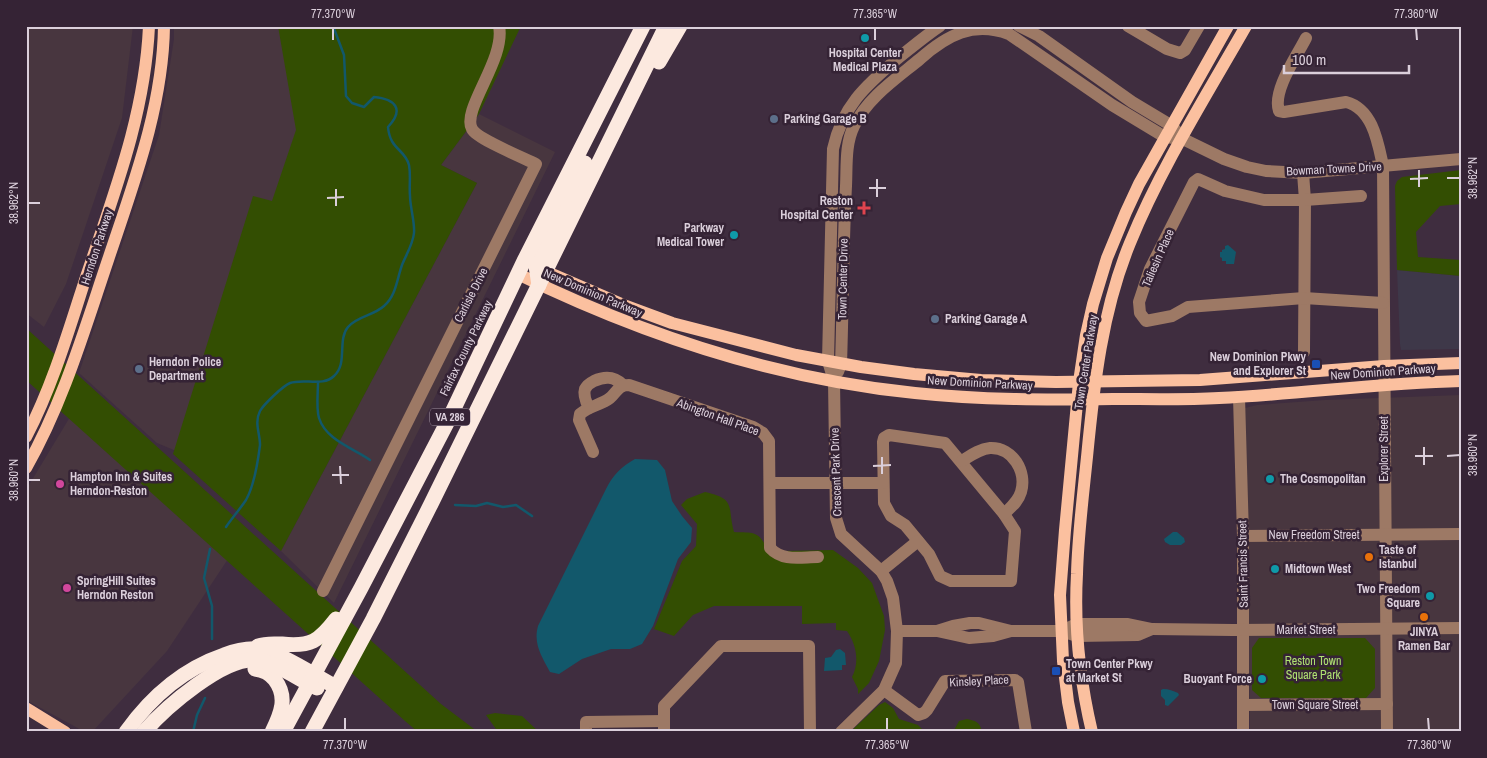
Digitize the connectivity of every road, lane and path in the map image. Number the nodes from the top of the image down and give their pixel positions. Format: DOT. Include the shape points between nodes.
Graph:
graph roads {
  1 [pos="149,26"];
  2 [pos="164,26"];
  3 [pos="499,26"];
  4 [pos="632,26"];
  5 [pos="643,26"];
  6 [pos="666,26"];
  7 [pos="680,26"];
  8 [pos="940,26"];
  9 [pos="1019,26"];
  10 [pos="1128,26"];
  11 [pos="1199,26"];
  12 [pos="1228,26"];
  13 [pos="1246,26"];
  14 [pos="1306,38"];
  15 [pos="618,77"];
  16 [pos="1168,131"];
  17 [pos="1183,139"];
  18 [pos="582,146"];
  19 [pos="601,157"];
  20 [pos="1461,159"];
  21 [pos="1383,166"];
  22 [pos="1303,173"];
  23 [pos="1361,196"];
  24 [pos="1305,200"];
  25 [pos="532,272"];
  26 [pos="1304,298"];
  27 [pos="1383,303"];
  28 [pos="1304,352"];
  29 [pos="828,361"];
  30 [pos="1461,363"];
  31 [pos="842,364"];
  32 [pos="1384,366"];
  33 [pos="834,381"];
  34 [pos="1095,381"];
  35 [pos="1461,381"];
  36 [pos="1079,382"];
  37 [pos="623,385"];
  38 [pos="1384,386"];
  39 [pos="1239,397"];
  40 [pos="1078,399"];
  41 [pos="1093,399"];
  42 [pos="589,408"];
  43 [pos="26,436"];
  44 [pos="593,452"];
  45 [pos="962,461"];
  46 [pos="26,468"];
  47 [pos="835,483"];
  48 [pos="883,483"];
  49 [pos="771,484"];
  50 [pos="1004,514"];
  51 [pos="1461,534"];
  52 [pos="1384,535"];
  53 [pos="1243,536"];
  54 [pos="918,541"];
  55 [pos="818,557"];
  56 [pos="881,571"];
  57 [pos="361,588"];
  58 [pos="323,590"];
  59 [pos="1461,628"];
  60 [pos="1385,629"];
  61 [pos="1061,630"];
  62 [pos="1077,630"];
  63 [pos="1243,630"];
  64 [pos="897,632"];
  65 [pos="250,649"];
  66 [pos="211,676"];
  67 [pos="311,679"];
  68 [pos="884,690"];
  69 [pos="333,692"];
  70 [pos="1386,704"];
  71 [pos="1243,705"];
  72 [pos="26,708"];
  73 [pos="26,713"];
  74 [pos="46,720"];
  75 [pos="152,726"];
  76 [pos="664,726"];
  77 [pos="66,732"];
  78 [pos="126,732"];
  79 [pos="144,732"];
  80 [pos="272,732"];
  81 [pos="283,732"];
  82 [pos="312,732"];
  83 [pos="586,732"];
  84 [pos="810,732"];
  85 [pos="841,732"];
  86 [pos="1026,732"];
  87 [pos="1074,732"];
  88 [pos="1092,732"];
  89 [pos="1243,732"];
  90 [pos="1387,732"];
  1 -- 43 [label="main road, Herndon Parkway" via="140,108 126,158 62,350"];
  2 -- 46 [label="main road, Herndon Parkway" via="155,103 140,163 68,375"];
  3 -- 58 [label="street, Carlisle Drive" via="496,59 469,120 472,130 481,137 536,164"];
  4 -- 18 [label="highway"];
  5 -- 15 [label="highway, Fairfax County Parkway / VA 286"];
  6 -- 19 [label="highway, Fairfax County Parkway / VA 286"];
  7 -- 19 [label="highway"];
  8 -- 29 [label="street, Town Center Drive" via="864,88 850,105 836,138 832,159"];
  9 -- 16 [label="street" via="1040,36"];
  10 -- 11 [label="street" via="1180,53"];
  12 -- 16 [label="main road, Town Center Parkway"];
  13 -- 17 [label="main road, Town Center Parkway"];
  14 -- 21 [label="street, Explorer Street" via="1278,92 1279,111 1346,102 1355,104 1375,132"];
  15 -- 18 [label="highway, Fairfax County Parkway / VA 286"];
  15 -- 25 [label="highway" via="615,101"];
  16 -- 17 [label="street, Bowman Towne Drive"];
  16 -- 31 [label="street, Town Center Drive" via="1112,105 1009,34 990,29 970,30 930,49 871,101 850,136 845,204"];
  16 -- 36 [label="main road, Town Center Parkway" via="1139,184 1107,258 1093,304"];
  17 -- 22 [label="street, Bowman Towne Drive" via="1247,167"];
  17 -- 34 [label="main road, Town Center Parkway" via="1153,192 1121,265 1106,320"];
  18 -- 25 [label="highway, Fairfax County Parkway / VA 286"];
  19 -- 25 [label="highway, Fairfax County Parkway / VA 286"];
  20 -- 21 [label="street, Bowman Towne Drive"];
  21 -- 22 [label="street, Bowman Towne Drive"];
  21 -- 27 [label="street, Explorer Street"];
  22 -- 24 [label="street"];
  23 -- 24 [label="street, Taliesin Place"];
  24 -- 26 [label="street"];
  24 -- 26 [label="street, Taliesin Place" via="1264,200 1225,191 1198,179 1150,268 1139,302 1140,313 1146,321 1172,316 1188,307"];
  25 -- 29 [label="main road, New Dominion Parkway" via="672,322"];
  25 -- 33 [label="main road, New Dominion Parkway" via="600,313 659,335 764,366"];
  25 -- 57 [label="highway, Fairfax County Parkway / VA 286" via="449,419"];
  25 -- 69 [label="highway, Fairfax County Parkway / VA 286" via="431,504"];
  26 -- 27 [label="street, Taliesin Place"];
  26 -- 28 [label="street"];
  27 -- 32 [label="street, Explorer Street"];
  29 -- 31 [label="main road, New Dominion Parkway"];
  29 -- 33 [label="street, Town Center Drive"];
  30 -- 32 [label="main road, New Dominion Parkway"];
  31 -- 33 [label="street, Town Center Drive"];
  31 -- 36 [label="main road, New Dominion Parkway" via="981,380"];
  32 -- 34 [label="main road, New Dominion Parkway" via="1200,380"];
  32 -- 38 [label="street, Explorer Street"];
  33 -- 40 [label="main road, New Dominion Parkway" via="966,398"];
  33 -- 47 [label="street, Crescent Park Drive"];
  34 -- 36 [label="main road, New Dominion Parkway"];
  34 -- 41 [label="main road, Town Center Parkway"];
  35 -- 38 [label="main road, New Dominion Parkway"];
  36 -- 40 [label="main road, Town Center Parkway"];
  37 -- 42 [label="street" via="608,399"];
  37 -- 42 [label="street, Abington Hall Place" via="604,376 589,383 585,396"];
  37 -- 49 [label="street, Abington Hall Place" via="763,432 769,441"];
  38 -- 39 [label="main road, New Dominion Parkway"];
  38 -- 52 [label="street, Explorer Street"];
  39 -- 41 [label="main road, New Dominion Parkway"];
  39 -- 53 [label="street, Saint Francis Street"];
  40 -- 41 [label="main road, New Dominion Parkway"];
  40 -- 61 [label="main road, Town Center Parkway" via="1061,572"];
  41 -- 62 [label="main road, Town Center Parkway" via="1076,576"];
  42 -- 44 [label="street, Abington Hall Place" via="580,414 579,420"];
  45 -- 48 [label="street" via="945,443 889,435 882,442"];
  45 -- 50 [label="street"];
  45 -- 50 [label="street" via="989,448 1004,451 1014,459 1020,470 1022,488 1015,504"];
  47 -- 48 [label="street"];
  47 -- 49 [label="street"];
  47 -- 56 [label="street, Crescent Park Drive" via="836,518 841,534"];
  48 -- 54 [label="street" via="884,504 891,516 905,525"];
  49 -- 55 [label="street, Abington Hall Place" via="770,548 783,558"];
  50 -- 54 [label="street" via="1015,531 1011,581 951,581 940,576"];
  51 -- 52 [label="street, New Freedom Street"];
  52 -- 53 [label="street, New Freedom Street"];
  52 -- 60 [label="street, Explorer Street"];
  53 -- 63 [label="street, Saint Francis Street"];
  54 -- 56 [label="street"];
  56 -- 64 [label="street, Crescent Park Drive" via="893,598"];
  57 -- 65 [label="highway" via="322,636 312,642 299,646 265,644"];
  57 -- 67 [label="highway, Fairfax County Parkway / VA 286"];
  59 -- 60 [label="street, Market Street"];
  60 -- 63 [label="street, Market Street"];
  60 -- 70 [label="street, Explorer Street"];
  61 -- 62 [label="street, Market Street"];
  61 -- 64 [label="street, Market Street" via="1011,631 970,623 937,631"];
  61 -- 87 [label="main road, Town Center Parkway"];
  62 -- 63 [label="street, Market Street" via="1138,636 1152,629"];
  62 -- 88 [label="main road, Town Center Parkway"];
  63 -- 71 [label="street, Saint Francis Street"];
  64 -- 68 [label="street, Crescent Park Drive" via="896,663"];
  65 -- 67 [label="highway" via="267,651"];
  65 -- 78 [label="highway" via="216,658 179,677 154,698"];
  66 -- 67 [label="highway" via="240,662 257,660"];
  66 -- 75 [label="highway" via="184,694"];
  66 -- 80 [label="highway" via="251,669 273,677 281,689 283,700"];
  67 -- 69 [label="highway"];
  67 -- 81 [label="highway, Fairfax County Parkway / VA 286"];
  68 -- 85 [label="street, Crescent Park Drive"];
  68 -- 86 [label="street, Kinsley Place" via="918,715 927,710 945,681 1015,680 1018,682"];
  69 -- 82 [label="highway, Fairfax County Parkway / VA 286"];
  70 -- 71 [label="street, Town Square Street"];
  70 -- 90 [label="street, Explorer Street"];
  71 -- 89 [label="street, Saint Francis Street"];
  72 -- 74 [label="main road"];
  73 -- 74 [label="main road"];
  74 -- 77 [label="main road"];
  75 -- 79 [label="highway"];
  76 -- 83 [label="street" via="586,722"];
  76 -- 84 [label="street" via="664,706 721,646 809,646"];
}
